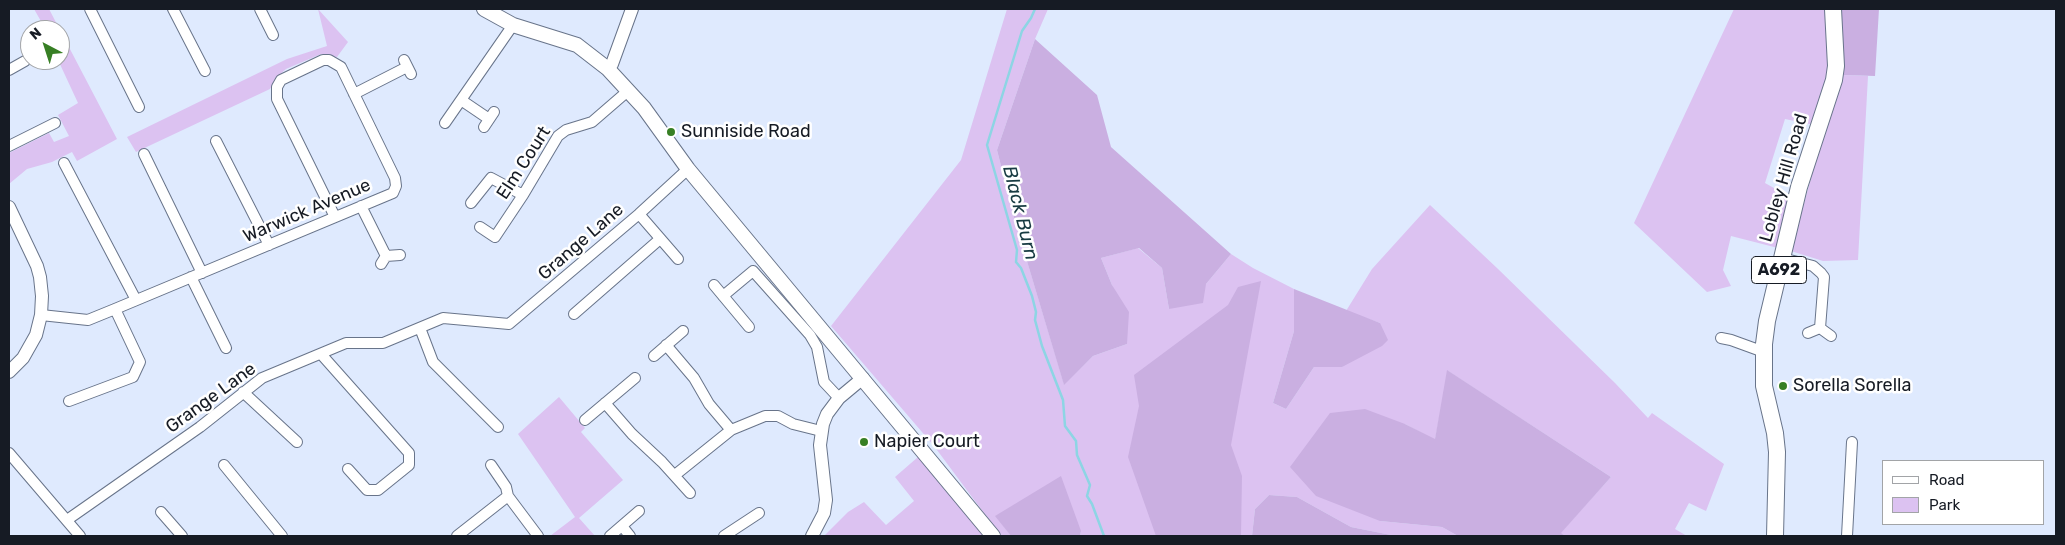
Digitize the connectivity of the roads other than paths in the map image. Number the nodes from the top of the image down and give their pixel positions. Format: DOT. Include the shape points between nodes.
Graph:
graph roads {
  1 [pos="90,9"];
  2 [pos="173,9"];
  3 [pos="260,9"];
  4 [pos="484,9"];
  5 [pos="632,9"];
  6 [pos="1834,9"];
  7 [pos="512,25"];
  8 [pos="273,35"];
  9 [pos="407,67"];
  10 [pos="608,69"];
  11 [pos="205,71"];
  12 [pos="629,90"];
  13 [pos="354,94"];
  14 [pos="461,100"];
  15 [pos="139,107"];
  16 [pos="489,120"];
  17 [pos="55,123"];
  18 [pos="445,123"];
  19 [pos="216,141"];
  20 [pos="9,146"];
  21 [pos="144,154"];
  22 [pos="64,163"];
  23 [pos="688,169"];
  24 [pos="523,195"];
  25 [pos="476,200"];
  26 [pos="361,206"];
  27 [pos="9,207"];
  28 [pos="639,214"];
  29 [pos="335,217"];
  30 [pos="480,227"];
  31 [pos="660,239"];
  32 [pos="269,245"];
  33 [pos="400,255"];
  34 [pos="1782,258"];
  35 [pos="678,259"];
  36 [pos="202,273"];
  37 [pos="192,277"];
  38 [pos="714,285"];
  39 [pos="723,296"];
  40 [pos="136,300"];
  41 [pos="115,309"];
  42 [pos="574,314"];
  43 [pos="41,315"];
  44 [pos="749,326"];
  45 [pos="420,328"];
  46 [pos="1820,328"];
  47 [pos="683,331"];
  48 [pos="1808,333"];
  49 [pos="1831,336"];
  50 [pos="1720,338"];
  51 [pos="666,346"];
  52 [pos="226,348"];
  53 [pos="1764,352"];
  54 [pos="321,354"];
  55 [pos="654,356"];
  56 [pos="9,372"];
  57 [pos="635,378"];
  58 [pos="863,378"];
  59 [pos="244,392"];
  60 [pos="839,398"];
  61 [pos="69,401"];
  62 [pos="605,403"];
  63 [pos="585,420"];
  64 [pos="498,427"];
  65 [pos="731,430"];
  66 [pos="821,431"];
  67 [pos="297,442"];
  68 [pos="1852,442"];
  69 [pos="9,453"];
  70 [pos="224,465"];
  71 [pos="491,465"];
  72 [pos="348,470"];
  73 [pos="675,475"];
  74 [pos="690,493"];
  75 [pos="508,496"];
  76 [pos="162,512"];
  77 [pos="639,512"];
  78 [pos="759,513"];
  79 [pos="67,520"];
  80 [pos="622,526"];
  81 [pos="534,535"];
  82 [pos="80,536"];
  83 [pos="182,536"];
  84 [pos="282,536"];
  85 [pos="457,536"];
  86 [pos="610,536"];
  87 [pos="630,536"];
  88 [pos="724,536"];
  89 [pos="812,536"];
  90 [pos="993,536"];
  91 [pos="1775,536"];
  92 [pos="1847,536"];
  1 -- 15 [label="street"];
  2 -- 11 [label="street"];
  3 -- 8 [label="street"];
  4 -- 7 [label="main road"];
  5 -- 10 [label="street"];
  6 -- 34 [label="highway, Lobley Hill Road / A692" via="1834,80 1799,187"];
  7 -- 10 [label="main road" via="577,45"];
  7 -- 14 [label="street"];
  9 -- 13 [label="street"];
  10 -- 12 [label="main road"];
  12 -- 23 [label="main road"];
  12 -- 24 [label="street, Elm Court" via="592,122 566,130 558,136"];
  13 -- 26 [label="street, Warwick Avenue" via="396,186 393,193"];
  13 -- 29 [label="street, Warwick Avenue" via="341,67 329,60 281,80 277,88 277,99"];
  14 -- 16 [label="street"];
  14 -- 18 [label="street"];
  17 -- 20 [label="street"];
  19 -- 32 [label="street"];
  21 -- 36 [label="street"];
  22 -- 40 [label="street"];
  23 -- 28 [label="street, Grange Lane"];
  23 -- 58 [label="main road"];
  24 -- 25 [label="street" via="491,178"];
  24 -- 30 [label="street, Elm Court" via="495,237"];
  26 -- 29 [label="street, Warwick Avenue"];
  26 -- 33 [label="street" via="384,260"];
  27 -- 43 [label="street" via="37,266"];
  28 -- 31 [label="street"];
  28 -- 45 [label="street, Grange Lane" via="509,324 443,318"];
  29 -- 32 [label="street, Warwick Avenue"];
  31 -- 35 [label="street"];
  31 -- 42 [label="street"];
  32 -- 36 [label="street, Warwick Avenue"];
  34 -- 46 [label="street" via="1813,266 1824,277"];
  34 -- 53 [label="highway, Lobley Hill Road / A692" via="1767,321"];
  36 -- 37 [label="street, Warwick Avenue"];
  37 -- 40 [label="street, Warwick Avenue"];
  37 -- 52 [label="street"];
  38 -- 39 [label="street"];
  39 -- 44 [label="street"];
  39 -- 60 [label="street" via="754,271 810,335 817,347 824,382"];
  40 -- 41 [label="street, Warwick Avenue"];
  41 -- 43 [label="street, Warwick Avenue" via="88,320"];
  41 -- 61 [label="street" via="140,362 133,377"];
  43 -- 56 [label="street" via="30,348"];
  45 -- 54 [label="street, Grange Lane" via="383,343 346,343"];
  45 -- 64 [label="street" via="433,362"];
  46 -- 48 [label="street"];
  46 -- 49 [label="street"];
  47 -- 51 [label="street"];
  50 -- 53 [label="street"];
  51 -- 55 [label="street"];
  51 -- 65 [label="street" via="694,378 709,404"];
  53 -- 91 [label="highway, Lobley Hill Road / A692" via="1764,386 1777,452"];
  54 -- 59 [label="street, Grange Lane" via="262,378"];
  54 -- 72 [label="street" via="409,453 409,465 378,490 367,490"];
  57 -- 62 [label="street"];
  58 -- 60 [label="street"];
  58 -- 90 [label="main road"];
  59 -- 67 [label="street"];
  59 -- 79 [label="street, Grange Lane" via="200,427"];
  60 -- 66 [label="street" via="827,414"];
  62 -- 63 [label="street"];
  62 -- 73 [label="street"];
  65 -- 66 [label="street" via="765,416 778,416 793,424"];
  65 -- 73 [label="street"];
  66 -- 89 [label="street" via="820,457 826,500 824,514"];
  68 -- 92 [label="street"];
  69 -- 79 [label="street"];
  70 -- 84 [label="street"];
  71 -- 75 [label="street"];
  73 -- 74 [label="street"];
  75 -- 81 [label="street"];
  75 -- 85 [label="street"];
  76 -- 83 [label="street"];
  77 -- 80 [label="street"];
  78 -- 88 [label="street"];
  79 -- 82 [label="street"];
  80 -- 86 [label="street"];
  80 -- 87 [label="street"];
}
